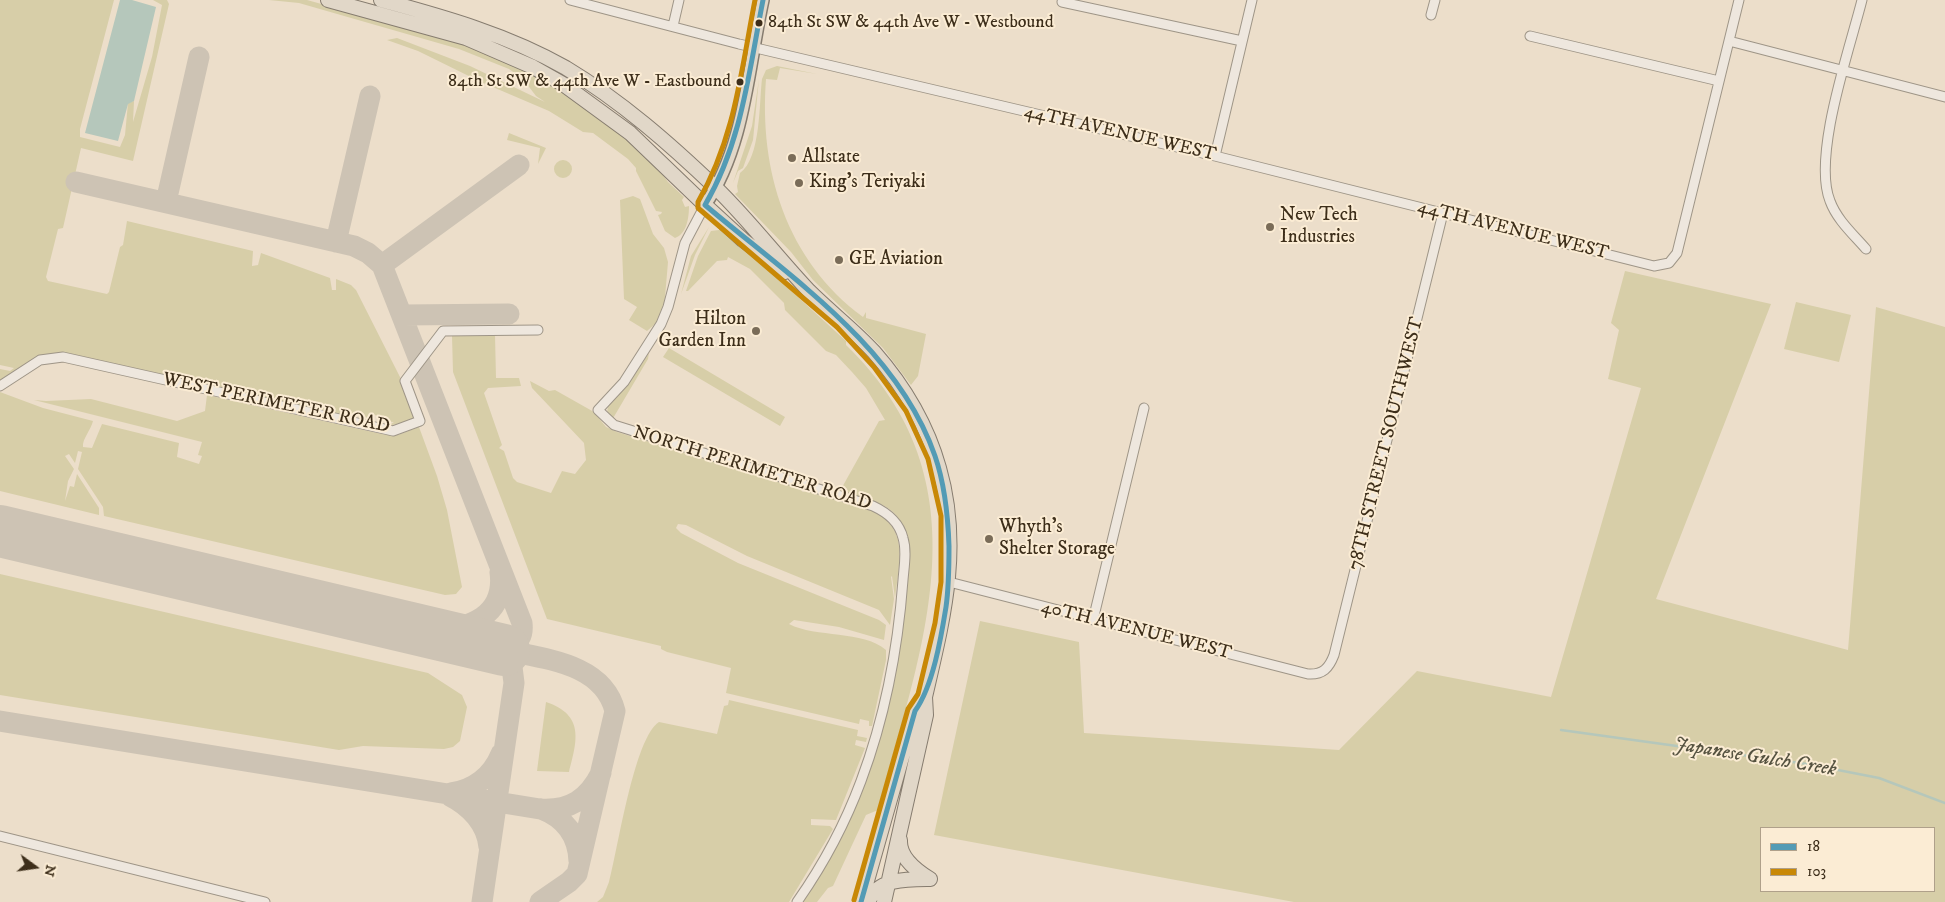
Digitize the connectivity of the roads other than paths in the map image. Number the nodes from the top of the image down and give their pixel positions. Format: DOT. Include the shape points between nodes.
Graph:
graph roads {
  1 [pos="328,0"];
  2 [pos="380,0"];
  3 [pos="570,0"];
  4 [pos="679,0"];
  5 [pos="763,0"];
  6 [pos="1252,0"];
  7 [pos="1435,0"];
  8 [pos="1739,0"];
  9 [pos="1862,0"];
  10 [pos="581,1"];
  11 [pos="1062,2"];
  12 [pos="1431,15"];
  13 [pos="673,26"];
  14 [pos="1530,36"];
  15 [pos="1242,41"];
  16 [pos="1729,41"];
  17 [pos="752,47"];
  18 [pos="1844,72"];
  19 [pos="1719,81"];
  20 [pos="1945,97"];
  21 [pos="1215,156"];
  22 [pos="716,188"];
  23 [pos="705,205"];
  24 [pos="1443,213"];
  25 [pos="1866,249"];
  26 [pos="809,290"];
  27 [pos="538,330"];
  28 [pos="0,386"];
  29 [pos="1144,408"];
  30 [pos="949,582"];
  31 [pos="1093,620"];
  32 [pos="1324,671"];
  33 [pos="925,697"];
  34 [pos="900,834"];
  35 [pos="0,836"];
  36 [pos="889,883"];
  37 [pos="265,902"];
  38 [pos="797,902"];
  39 [pos="861,902"];
  40 [pos="868,902"];
  41 [pos="884,902"];
  1 -- 23 [label="highway" via="466,38 533,67 591,102 667,166"];
  2 -- 22 [label="highway" via="475,27 564,67 638,117"];
  3 -- 10 [label="street, 44TH AVENUE WEST"];
  4 -- 13 [label="street"];
  5 -- 17 [label="main road"];
  6 -- 15 [label="street"];
  7 -- 12 [label="street"];
  8 -- 16 [label="street"];
  9 -- 18 [label="street"];
  10 -- 13 [label="street, 44TH AVENUE WEST"];
  11 -- 15 [label="street"];
  13 -- 17 [label="street, 44TH AVENUE WEST"];
  14 -- 19 [label="street"];
  15 -- 21 [label="street"];
  16 -- 18 [label="street"];
  16 -- 19 [label="street"];
  17 -- 21 [label="street, 44TH AVENUE WEST"];
  17 -- 22 [label="main road" via="739,122"];
  18 -- 20 [label="street"];
  18 -- 25 [label="street" via="1828,141 1826,180 1829,199 1837,215"];
  19 -- 24 [label="street, 44TH AVENUE WEST" via="1683,236 1678,253 1669,264 1654,266"];
  21 -- 24 [label="street, 44TH AVENUE WEST"];
  22 -- 23 [label="main road"];
  22 -- 26 [label="highway"];
  23 -- 26 [label="highway" via="743,240"];
  23 -- 38 [label="street, NORTH PERIMETER ROAD" via="685,243 661,324 624,382 598,410 614,425 873,506 892,518 904,540 896,643 876,734 861,782 841,827"];
  24 -- 32 [label="street, 78TH STREET SOUTHWEST" via="1334,655"];
  26 -- 30 [label="highway" via="873,351 914,408 938,465 946,495 950,532"];
  27 -- 28 [label="street, WEST PERIMETER ROAD" via="443,331 405,381 420,421 393,431 63,357 40,360"];
  29 -- 31 [label="street"];
  30 -- 31 [label="street, 40TH AVENUE WEST"];
  30 -- 33 [label="highway"];
  31 -- 32 [label="street, 40TH AVENUE WEST" via="1308,674"];
  33 -- 34 [label="highway" via="926,715"];
  33 -- 39 [label="highway" via="915,711"];
  34 -- 36 [label="highway"];
  34 -- 36 [label="highway" via="899,848 930,879"];
  35 -- 37 [label="street"];
  36 -- 40 [label="highway" via="875,891"];
  36 -- 41 [label="highway"];
}
